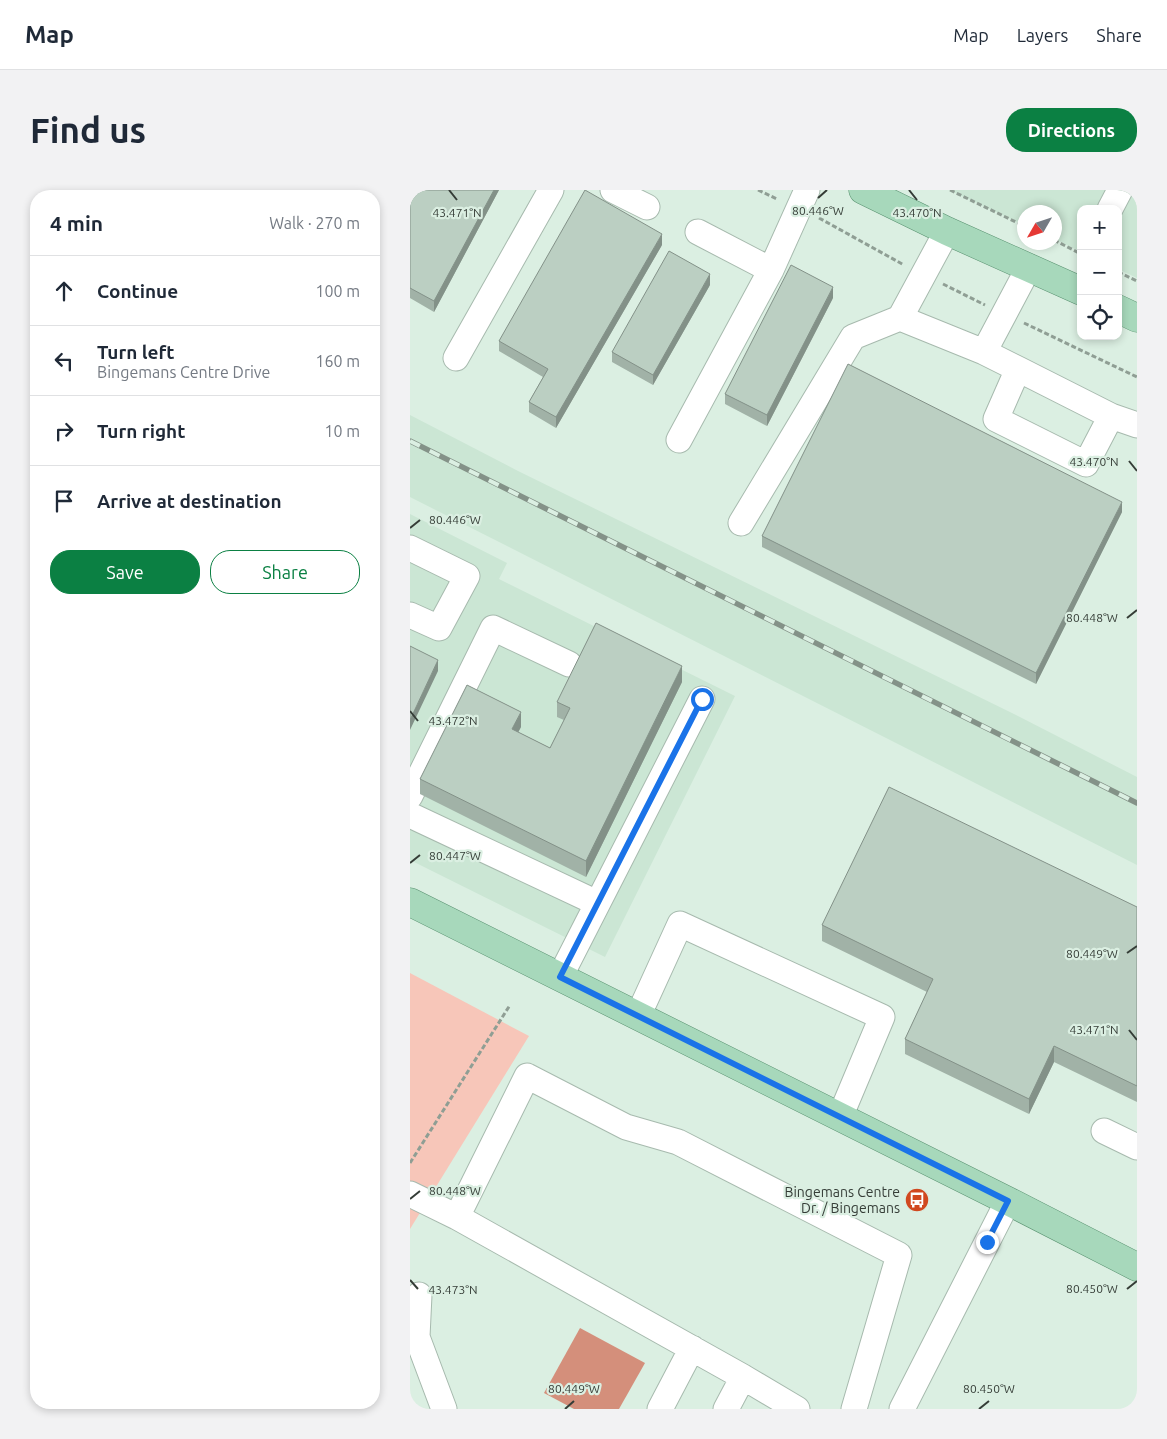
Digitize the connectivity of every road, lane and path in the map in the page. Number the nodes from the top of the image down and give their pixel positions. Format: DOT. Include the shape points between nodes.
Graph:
graph roads {
  1 [pos="551,190"];
  2 [pos="613,190"];
  3 [pos="807,190"];
  4 [pos="863,190"];
  5 [pos="950,190"];
  6 [pos="1120,190"];
  7 [pos="1112,205"];
  8 [pos="647,207"];
  9 [pos="1017,223"];
  10 [pos="947,231"];
  11 [pos="698,232"];
  12 [pos="1062,244"];
  13 [pos="1077,252"];
  14 [pos="1030,267"];
  15 [pos="771,270"];
  16 [pos="1122,274"];
  17 [pos="1137,280"];
  18 [pos="1077,288"];
  19 [pos="1122,311"];
  20 [pos="900,318"];
  21 [pos="1137,318"];
  22 [pos="984,352"];
  23 [pos="456,358"];
  24 [pos="1018,369"];
  25 [pos="1111,416"];
  26 [pos="1137,425"];
  27 [pos="679,440"];
  28 [pos="741,523"];
  29 [pos="410,548"];
  30 [pos="410,614"];
  31 [pos="569,664"];
  32 [pos="702,699"];
  33 [pos="410,796"];
  34 [pos="410,815"];
  35 [pos="410,902"];
  36 [pos="597,904"];
  37 [pos="560,977"];
  38 [pos="510,1005"];
  39 [pos="638,1016"];
  40 [pos="840,1117"];
  41 [pos="1104,1130"];
  42 [pos="1137,1147"];
  43 [pos="410,1163"];
  44 [pos="410,1194"];
  45 [pos="1008,1201"];
  46 [pos="457,1217"];
  47 [pos="1137,1268"];
  48 [pos="419,1295"];
  49 [pos="692,1348"];
  50 [pos="743,1377"];
  51 [pos="444,1409"];
  52 [pos="660,1409"];
  53 [pos="726,1409"];
  54 [pos="797,1409"];
  55 [pos="854,1409"];
  56 [pos="902,1409"];
  1 -- 23 [label="lane"];
  2 -- 8 [label="lane"];
  3 -- 15 [label="lane"];
  4 -- 10 [label="main road"];
  5 -- 9 [label="path"];
  6 -- 7 [label="lane"];
  10 -- 14 [label="main road"];
  10 -- 20 [label="lane"];
  11 -- 15 [label="lane"];
  12 -- 13 [label="path"];
  14 -- 18 [label="main road"];
  14 -- 22 [label="lane"];
  15 -- 27 [label="lane"];
  16 -- 17 [label="path"];
  19 -- 21 [label="main road"];
  20 -- 22 [label="lane"];
  20 -- 28 [label="lane" via="853,337"];
  22 -- 24 [label="lane"];
  24 -- 25 [label="lane"];
  24 -- 25 [label="lane" via="996,419 1086,464"];
  25 -- 26 [label="lane"];
  29 -- 30 [label="lane" via="467,576 439,628"];
  31 -- 33 [label="lane" via="493,628"];
  32 -- 36 [label="lane"];
  34 -- 36 [label="lane"];
  35 -- 37 [label="main road"];
  36 -- 37 [label="lane"];
  37 -- 39 [label="main road"];
  38 -- 43 [label="path"];
  39 -- 40 [label="main road"];
  39 -- 40 [label="lane" via="680,924 882,1017"];
  40 -- 45 [label="main road"];
  41 -- 42 [label="lane"];
  44 -- 46 [label="lane"];
  45 -- 47 [label="main road"];
  45 -- 56 [label="lane"];
  46 -- 49 [label="lane"];
  46 -- 55 [label="lane" via="527,1076 626,1127 678,1142 899,1255"];
  48 -- 51 [label="lane" via="417,1337"];
  49 -- 50 [label="lane"];
  49 -- 52 [label="lane"];
  50 -- 53 [label="lane"];
  50 -- 54 [label="lane"];
}
